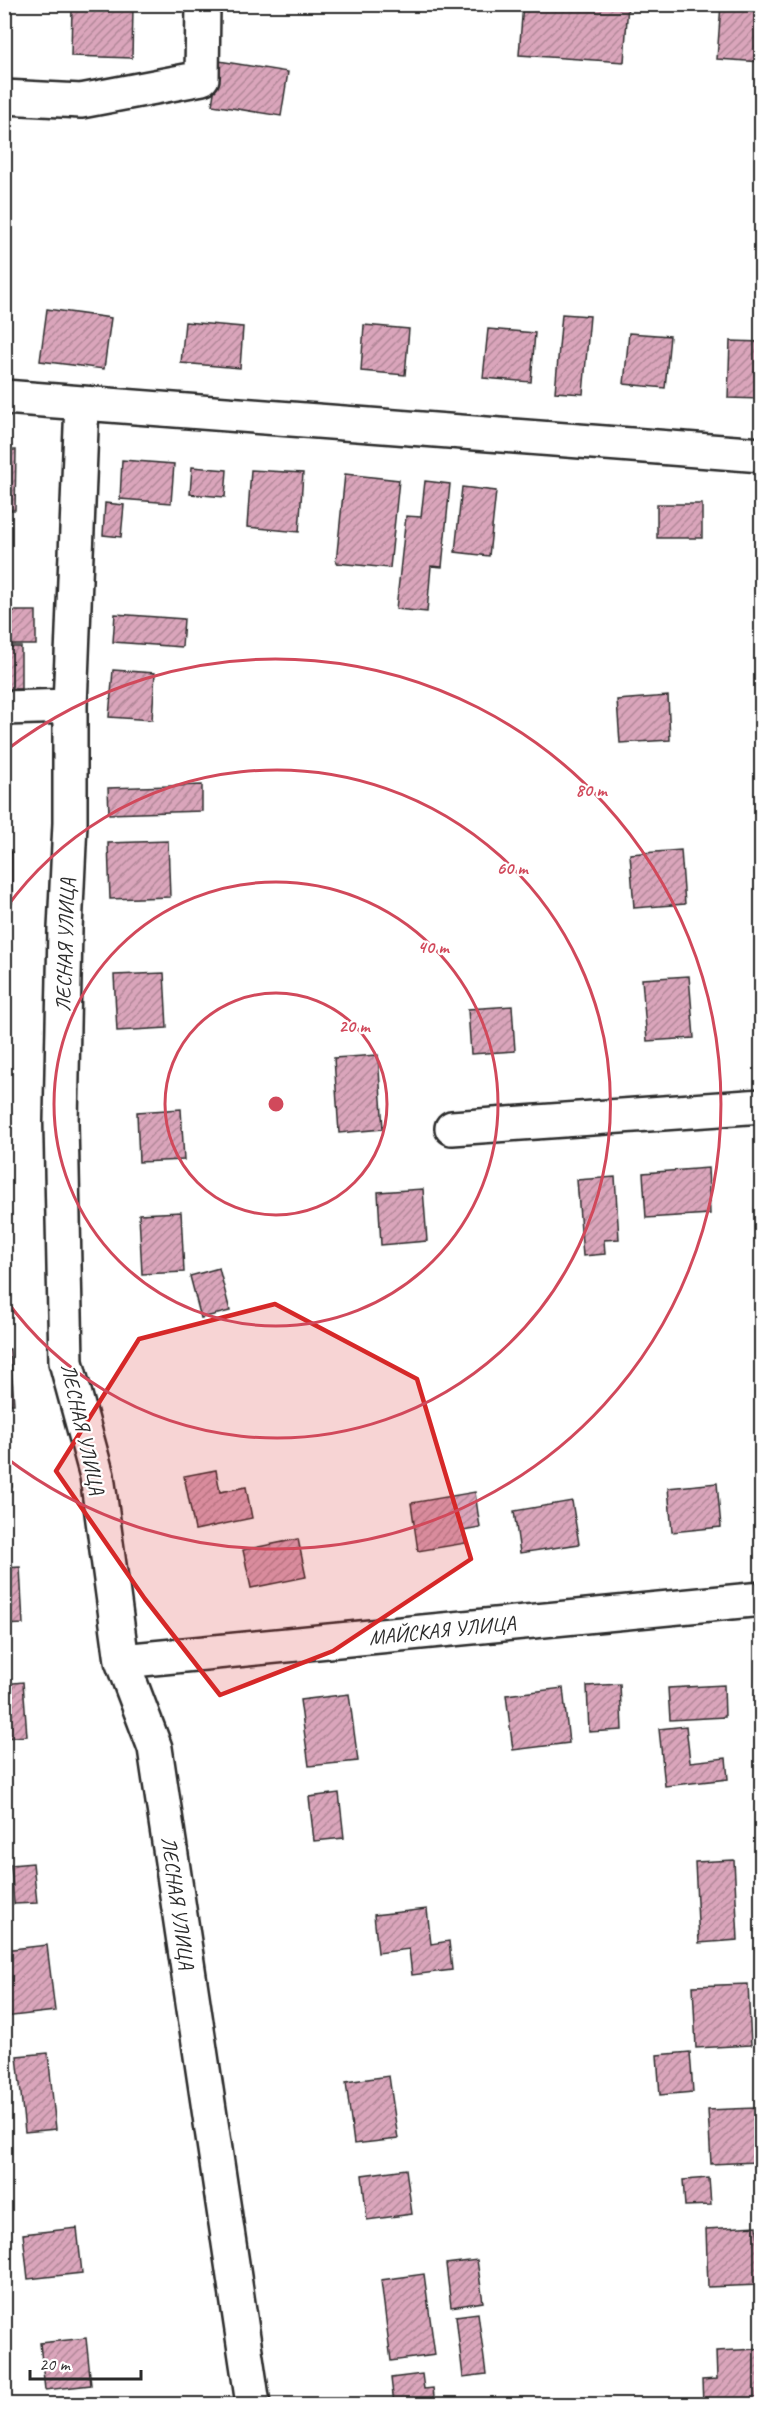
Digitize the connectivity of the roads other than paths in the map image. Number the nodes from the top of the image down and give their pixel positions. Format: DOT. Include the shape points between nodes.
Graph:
graph roads {
  1 [pos="203,4"];
  2 [pos="4,97"];
  3 [pos="4,397"];
  4 [pos="82,403"];
  5 [pos="762,455"];
  6 [pos="70,706"];
  7 [pos="4,708"];
  8 [pos="762,1106"];
  9 [pos="452,1128"];
  10 [pos="762,1599"];
  11 [pos="122,1661"];
  12 [pos="253,2404"];
  1 -- 2 [label="street" via="202,78 81,101"];
  3 -- 4 [label="street"];
  4 -- 5 [label="street"];
  4 -- 6 [label="street, ЛЕСНАЯ УЛИЦА"];
  6 -- 7 [label="street"];
  6 -- 11 [label="street, ЛЕСНАЯ УЛИЦА" via="61,1122 66,1362 97,1476"];
  8 -- 9 [label="street"];
  10 -- 11 [label="street, МАЙСКАЯ УЛИЦА"];
  11 -- 12 [label="street, ЛЕСНАЯ УЛИЦА" via="155,1748"];
}
